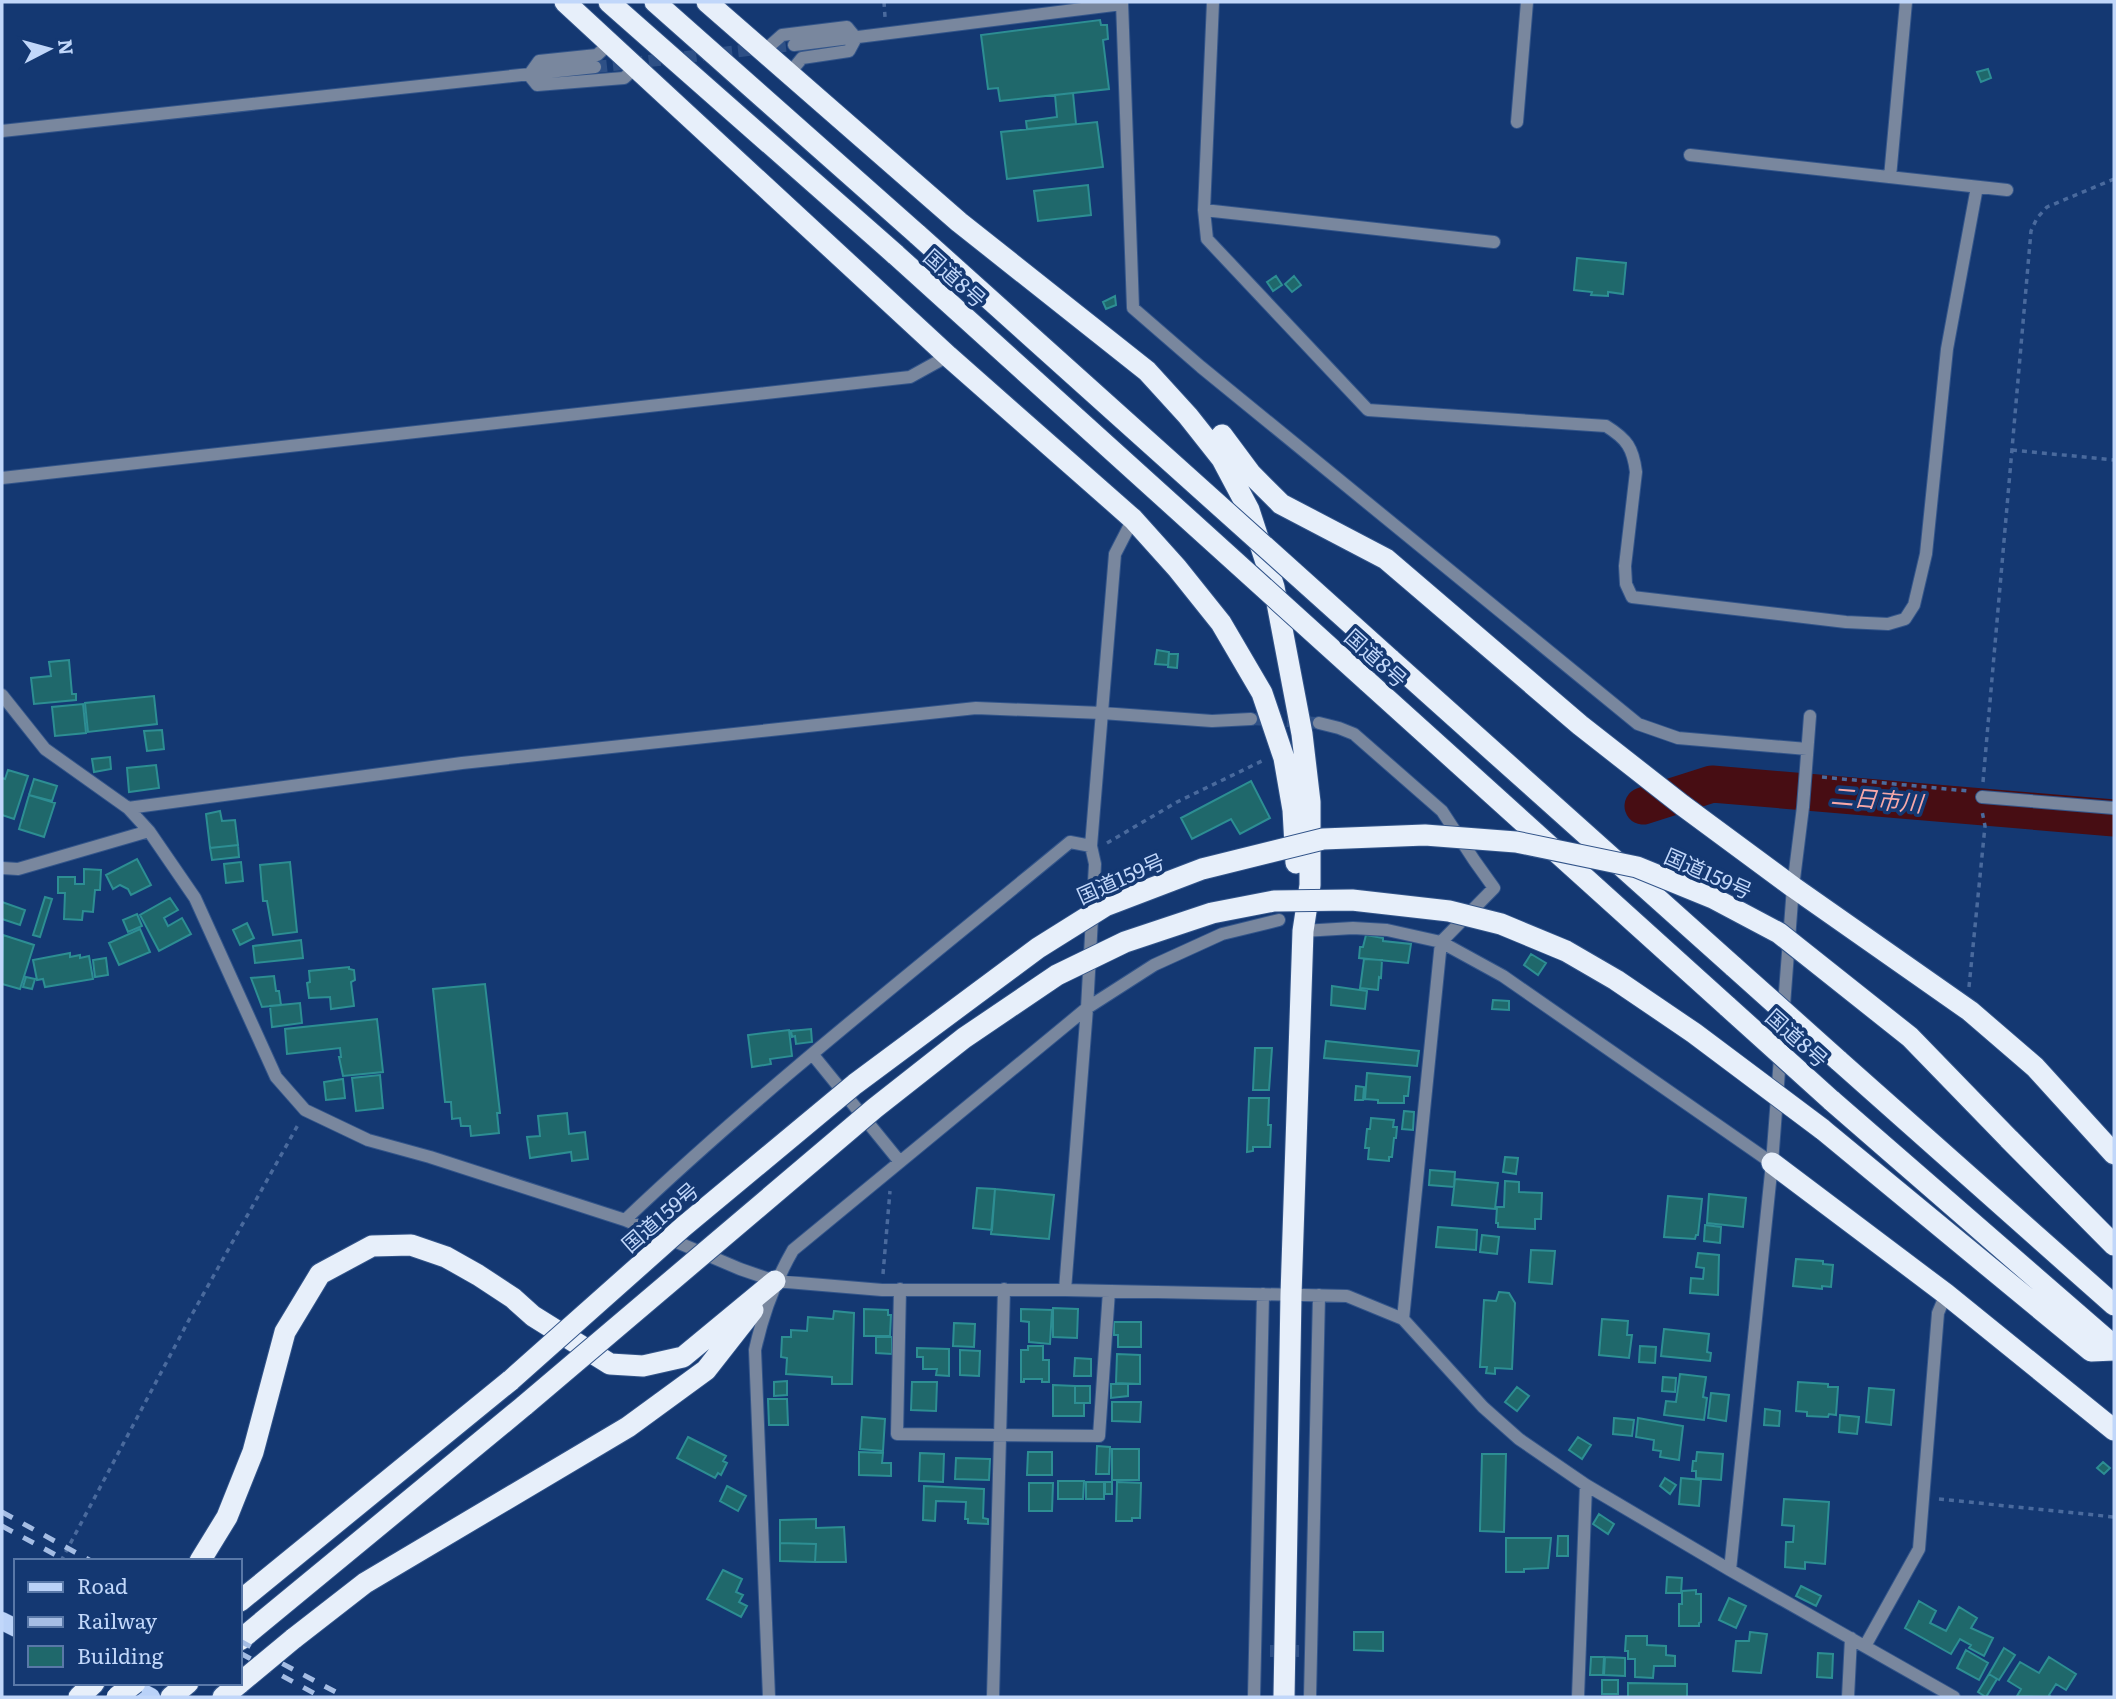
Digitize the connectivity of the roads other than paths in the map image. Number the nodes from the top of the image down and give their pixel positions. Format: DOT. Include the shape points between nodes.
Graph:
graph roads {
  1 [pos="565,2"];
  2 [pos="609,2"];
  3 [pos="655,2"];
  4 [pos="707,2"];
  5 [pos="1213,2"];
  6 [pos="1527,2"];
  7 [pos="1906,2"];
  8 [pos="1122,3"];
  9 [pos="856,38"];
  10 [pos="609,44"];
  11 [pos="794,45"];
  12 [pos="764,51"];
  13 [pos="595,68"];
  14 [pos="635,68"];
  15 [pos="789,74"];
  16 [pos="529,75"];
  17 [pos="1517,122"];
  18 [pos="2,131"];
  19 [pos="1690,155"];
  20 [pos="1890,177"];
  21 [pos="1977,187"];
  22 [pos="2007,190"];
  23 [pos="1203,210"];
  24 [pos="1494,242"];
  25 [pos="948,355"];
  26 [pos="1147,371"];
  27 [pos="2,478"];
  28 [pos="1133,519"];
  29 [pos="4,701"];
  30 [pos="1102,713"];
  31 [pos="1810,716"];
  32 [pos="1251,719"];
  33 [pos="1318,723"];
  34 [pos="1807,749"];
  35 [pos="1982,797"];
  36 [pos="128,808"];
  37 [pos="2114,808"];
  38 [pos="149,831"];
  39 [pos="1091,846"];
  40 [pos="2,867"];
  41 [pos="1793,887"];
  42 [pos="1279,920"];
  43 [pos="1303,931"];
  44 [pos="1441,942"];
  45 [pos="1087,1008"];
  46 [pos="813,1055"];
  47 [pos="2008,1139"];
  48 [pos="2114,1154"];
  49 [pos="1772,1163"];
  50 [pos="896,1165"];
  51 [pos="625,1220"];
  52 [pos="2114,1225"];
  53 [pos="2114,1245"];
  54 [pos="775,1281"];
  55 [pos="900,1289"];
  56 [pos="1004,1289"];
  57 [pos="1065,1290"];
  58 [pos="1109,1291"];
  59 [pos="1263,1294"];
  60 [pos="1945,1294"];
  61 [pos="1291,1295"];
  62 [pos="1319,1295"];
  63 [pos="2114,1306"];
  64 [pos="1403,1319"];
  65 [pos="2114,1348"];
  66 [pos="588,1350"];
  67 [pos="2114,1430"];
  68 [pos="1000,1435"];
  69 [pos="1586,1485"];
  70 [pos="201,1559"];
  71 [pos="1730,1570"];
  72 [pos="242,1599"];
  73 [pos="242,1638"];
  74 [pos="1851,1638"];
  75 [pos="1865,1646"];
  76 [pos="1255,1650"];
  77 [pos="1270,1651"];
  78 [pos="242,1681"];
  79 [pos="92,1685"];
  80 [pos="128,1685"];
  81 [pos="132,1685"];
  82 [pos="186,1685"];
  83 [pos="238,1685"];
  84 [pos="79,1697"];
  85 [pos="117,1697"];
  86 [pos="151,1697"];
  87 [pos="171,1697"];
  88 [pos="223,1697"];
  89 [pos="769,1697"];
  90 [pos="993,1697"];
  91 [pos="1254,1697"];
  92 [pos="1283,1697"];
  93 [pos="1310,1697"];
  94 [pos="1578,1697"];
  95 [pos="1848,1697"];
  96 [pos="1954,1697"];
  1 -- 10 [label="highway"];
  2 -- 65 [label="highway, 国道8号, bridge" via="896,255 1831,1100"];
  3 -- 63 [label="highway, 国道8号, bridge"];
  4 -- 12 [label="highway"];
  5 -- 23 [label="street"];
  6 -- 17 [label="street"];
  7 -- 20 [label="street"];
  8 -- 9 [label="street"];
  8 -- 34 [label="street" via="1133,308 1638,724 1678,738"];
  9 -- 11 [label="street"];
  9 -- 12 [label="street" via="847,27 782,34"];
  9 -- 15 [label="street" via="849,51 802,58"];
  10 -- 14 [label="highway"];
  10 -- 16 [label="street" via="597,55 539,61"];
  12 -- 15 [label="highway"];
  13 -- 16 [label="street"];
  14 -- 16 [label="street" via="624,78 537,85"];
  14 -- 25 [label="highway"];
  15 -- 26 [label="highway" via="959,222"];
  16 -- 18 [label="street"];
  19 -- 20 [label="street"];
  20 -- 21 [label="street"];
  21 -- 22 [label="street"];
  21 -- 23 [label="street" via="1947,349 1926,554 1914,605 1905,619 1888,624 1632,597 1625,566 1636,472 1624,437 1606,426 1368,410 1207,239"];
  23 -- 24 [label="street"];
  25 -- 27 [label="street" via="910,377"];
  25 -- 28 [label="highway"];
  26 -- 41 [label="highway" via="1196,406 1281,504 1386,559 1580,725"];
  26 -- 43 [label="highway" via="1222,459 1249,510 1274,587 1310,802 1310,886"];
  28 -- 30 [label="street" via="1115,554"];
  28 -- 43 [label="highway" via="1221,623 1262,694 1284,758 1293,810"];
  29 -- 36 [label="street" via="45,749"];
  30 -- 32 [label="street" via="1212,721"];
  30 -- 36 [label="street" via="976,708 462,764"];
  30 -- 39 [label="street"];
  31 -- 34 [label="street"];
  33 -- 44 [label="street" via="1354,734 1442,811 1494,888"];
  34 -- 41 [label="street"];
  35 -- 37 [label="street"];
  36 -- 38 [label="street"];
  38 -- 40 [label="street" via="18,869"];
  38 -- 51 [label="street" via="195,898 276,1077 304,1110 368,1140"];
  39 -- 45 [label="street" via="1095,864"];
  39 -- 46 [label="street" via="1070,842"];
  41 -- 48 [label="highway" via="1970,1011 2035,1067"];
  41 -- 49 [label="street"];
  42 -- 45 [label="street" via="1222,934 1154,965"];
  43 -- 44 [label="street" via="1387,930"];
  43 -- 61 [label="highway"];
  44 -- 49 [label="street" via="1503,976"];
  44 -- 64 [label="street"];
  45 -- 50 [label="street"];
  45 -- 57 [label="street"];
  46 -- 50 [label="street"];
  46 -- 51 [label="street"];
  47 -- 52 [label="highway"];
  47 -- 53 [label="highway, 国道159号"];
  47 -- 72 [label="highway, 国道159号, bridge" via="1910,1037 1779,933 1713,898 1637,867 1516,842 1425,835 1323,839 1202,869 1105,906 1038,948 855,1084 683,1227 511,1380"];
  49 -- 60 [label="highway"];
  49 -- 71 [label="street"];
  50 -- 54 [label="street" via="793,1250"];
  51 -- 54 [label="street"];
  54 -- 55 [label="street"];
  54 -- 66 [label="highway" via="683,1357 643,1366 610,1364"];
  54 -- 78 [label="highway, bridge" via="706,1370 628,1427 365,1583"];
  54 -- 89 [label="street" via="755,1350"];
  55 -- 56 [label="street"];
  55 -- 68 [label="street" via="897,1434"];
  56 -- 57 [label="street"];
  56 -- 68 [label="street"];
  57 -- 58 [label="street"];
  58 -- 59 [label="street"];
  58 -- 68 [label="street" via="1099,1436"];
  59 -- 61 [label="street"];
  59 -- 76 [label="street"];
  60 -- 67 [label="highway"];
  60 -- 75 [label="street" via="1938,1313 1919,1549"];
  61 -- 62 [label="street"];
  61 -- 92 [label="highway"];
  62 -- 64 [label="street" via="1347,1296"];
  62 -- 93 [label="street" via="1305,1652"];
  64 -- 69 [label="street" via="1492,1415"];
  65 -- 66 [label="highway, bridge" via="2091,1351 1822,1129 1694,1032 1616,980 1555,946 1501,924 1449,911 1352,900 1274,901 1212,913 1125,942 1057,975 964,1038 885,1100"];
  66 -- 70 [label="highway" via="478,1275 411,1245 372,1246 320,1274 285,1332 253,1452 228,1517"];
  66 -- 73 [label="highway, bridge"];
  68 -- 90 [label="street"];
  69 -- 71 [label="street"];
  69 -- 94 [label="street"];
  71 -- 74 [label="street"];
  74 -- 75 [label="street"];
  74 -- 95 [label="street"];
  75 -- 96 [label="street"];
  76 -- 77 [label="street"];
  76 -- 91 [label="street"];
  79 -- 84 [label="highway"];
  80 -- 86 [label="main road"];
  81 -- 85 [label="highway, bridge"];
  82 -- 87 [label="highway"];
  83 -- 88 [label="highway"];
}
